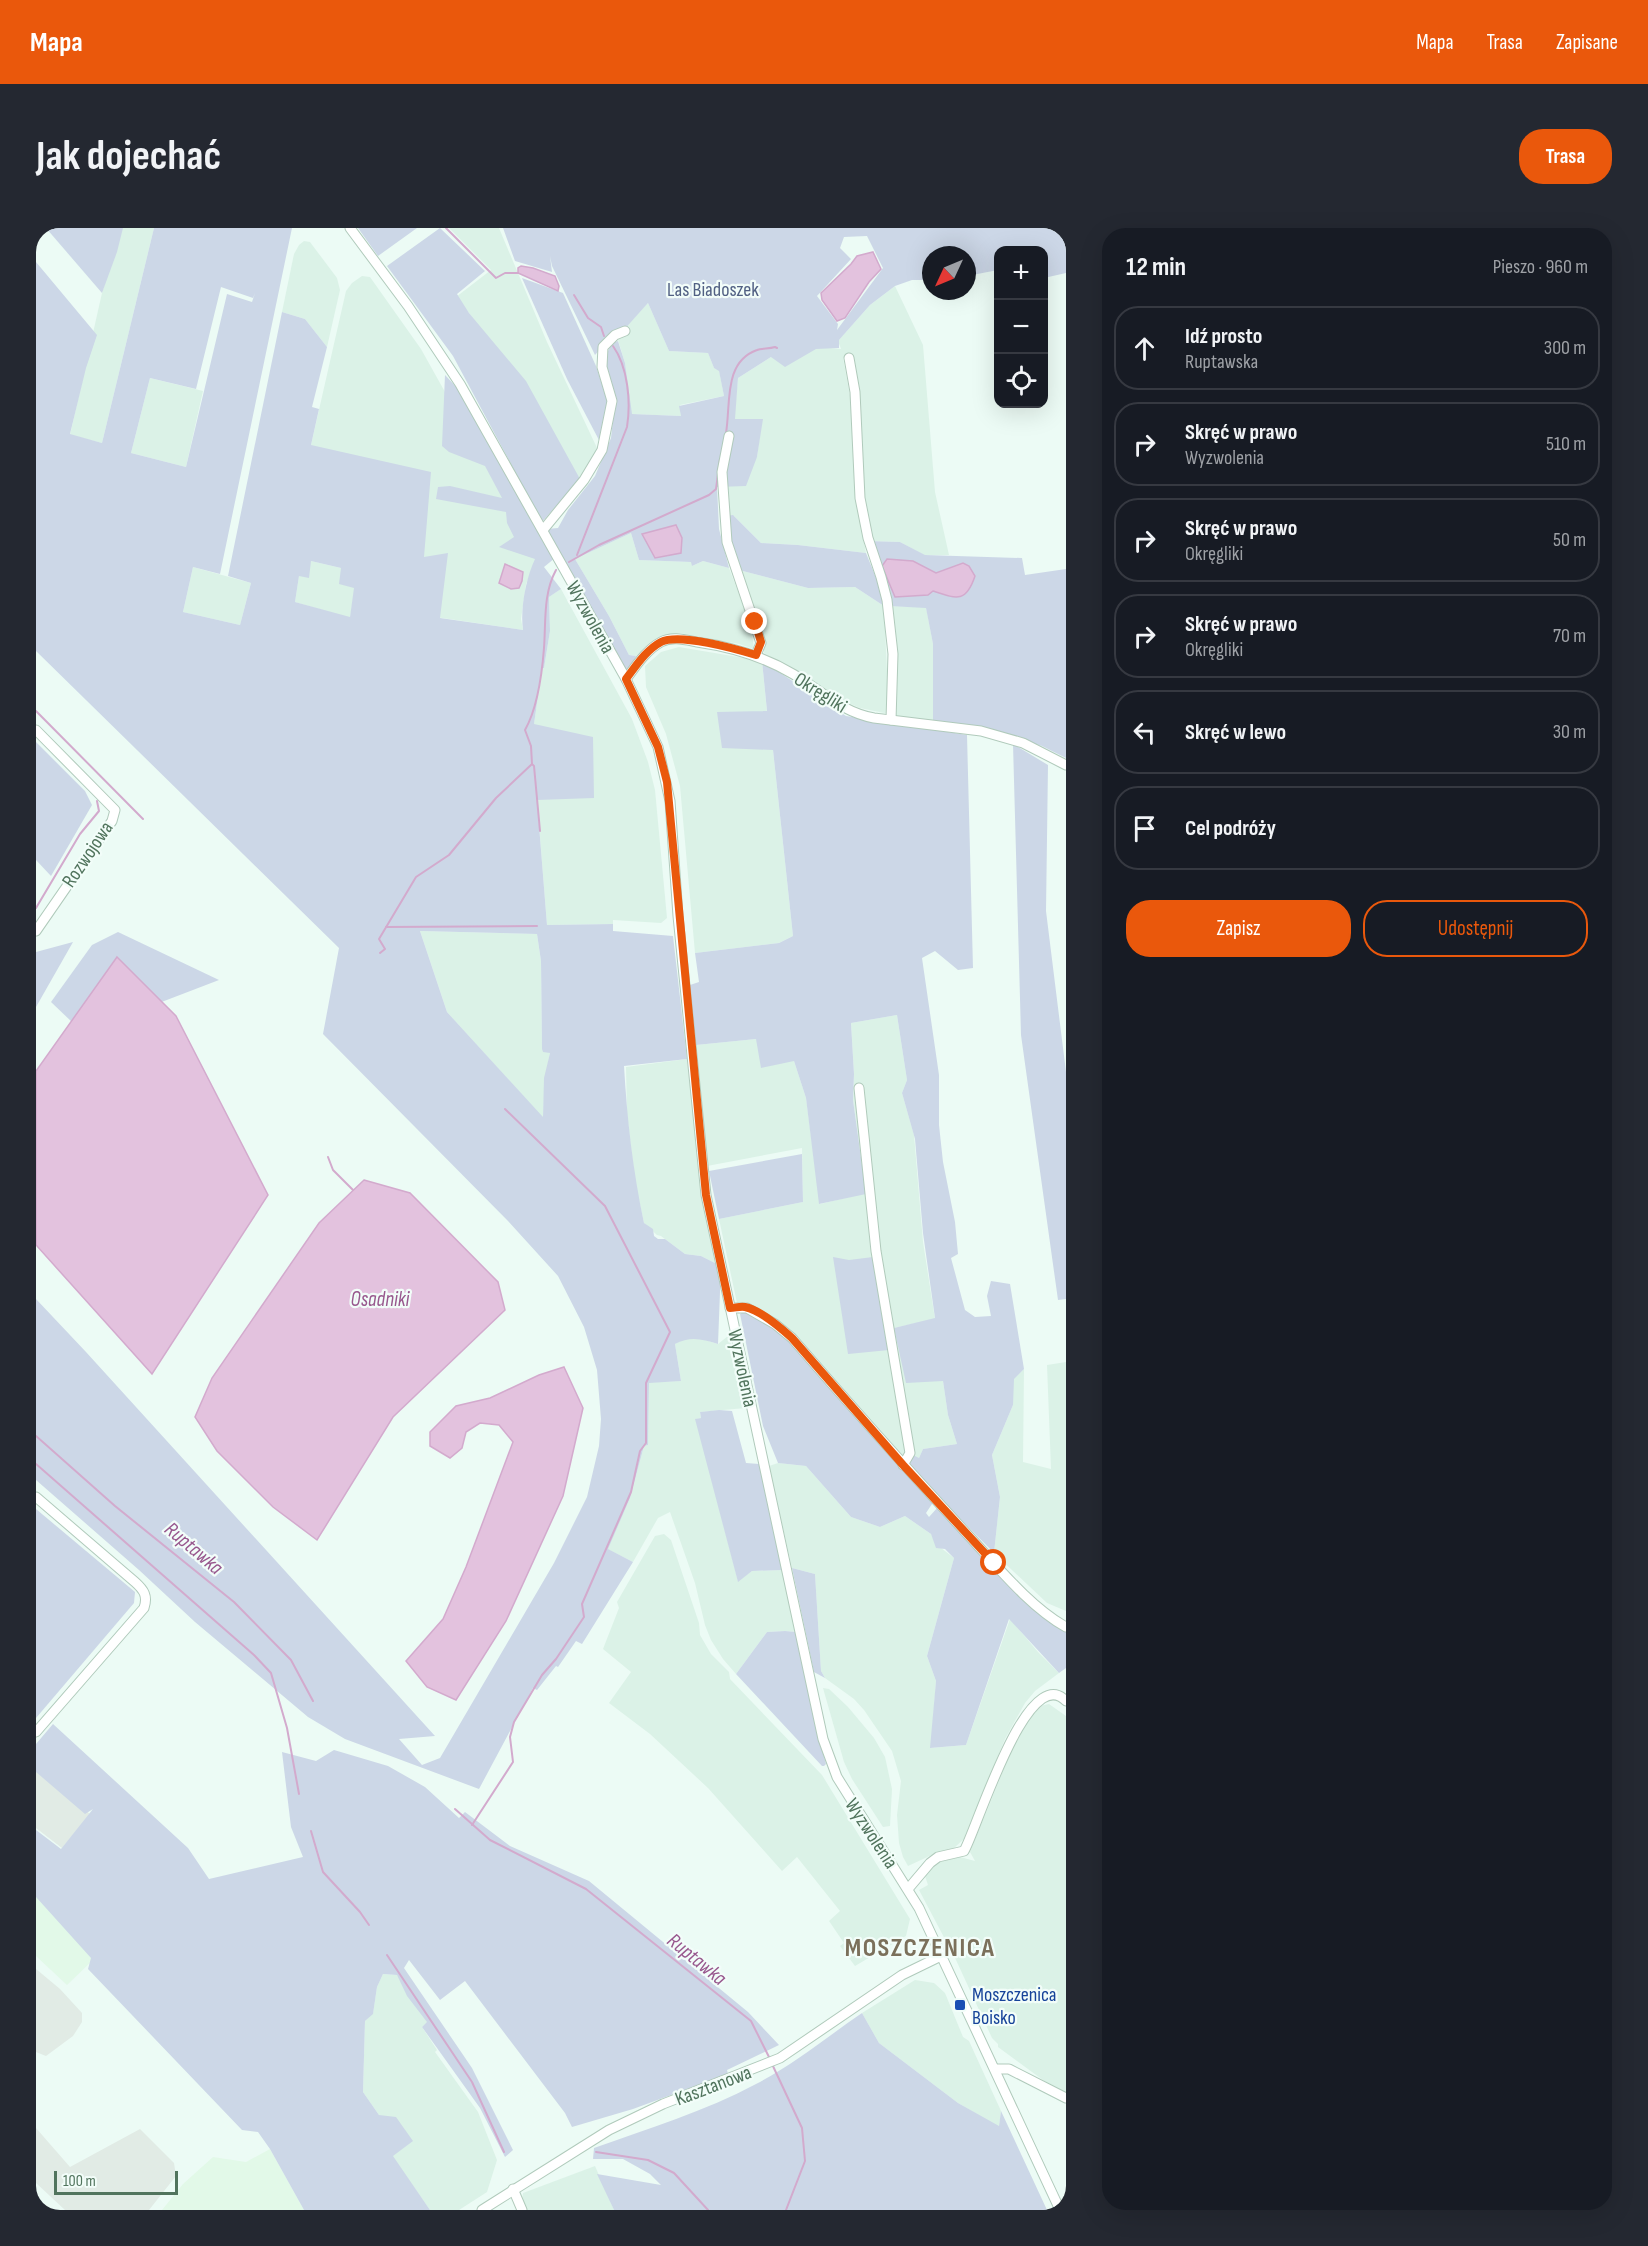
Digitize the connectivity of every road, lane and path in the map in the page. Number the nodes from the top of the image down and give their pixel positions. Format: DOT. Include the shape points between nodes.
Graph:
graph roads {
  1 [pos="350,228"];
  2 [pos="625,331"];
  3 [pos="849,358"];
  4 [pos="729,436"];
  5 [pos="543,530"];
  6 [pos="756,655"];
  7 [pos="626,679"];
  8 [pos="891,720"];
  9 [pos="36,730"];
  10 [pos="1066,765"];
  11 [pos="36,931"];
  12 [pos="859,1088"];
  13 [pos="730,1308"];
  14 [pos="903,1465"];
  15 [pos="36,1497"];
  16 [pos="1066,1627"];
  17 [pos="1066,1701"];
  18 [pos="36,1732"];
  19 [pos="908,1889"];
  20 [pos="942,1956"];
  21 [pos="996,2069"];
  22 [pos="1066,2098"];
  23 [pos="513,2190"];
  24 [pos="36,2205"];
  25 [pos="41,2210"];
  26 [pos="482,2210"];
  27 [pos="522,2210"];
  28 [pos="1060,2210"];
  1 -- 5 [label="street, Wyzwolenia" via="433,341"];
  2 -- 5 [label="street" via="603,347 602,367 612,401 602,450 584,480"];
  3 -- 8 [label="street" via="855,392 860,498 887,600 892,644"];
  4 -- 6 [label="street" via="722,472 727,542 761,642"];
  5 -- 7 [label="street, Wyzwolenia"];
  6 -- 7 [label="street, Okręgliki" via="705,643 669,640 649,651"];
  6 -- 8 [label="street, Okręgliki" via="793,674 845,710"];
  7 -- 13 [label="street, Wyzwolenia" via="658,747 667,782 706,1195"];
  8 -- 10 [label="street, Okręgliki" via="981,731 1023,742"];
  9 -- 11 [label="street, Rozwojowa" via="115,810 112,821"];
  12 -- 14 [label="street" via="876,1251 910,1453"];
  13 -- 14 [label="street" via="750,1309 792,1338"];
  13 -- 19 [label="street, Wyzwolenia" via="823,1739 837,1777"];
  14 -- 16 [label="street" via="1013,1582"];
  15 -- 18 [label="street" via="142,1588 146,1596 144,1608"];
  17 -- 19 [label="street" via="1052,1694 1041,1699 1007,1747 964,1851 938,1857"];
  19 -- 20 [label="street, Wyzwolenia"];
  20 -- 21 [label="street, Wyzwolenia"];
  20 -- 23 [label="street, Kasztanowa" via="902,1975 780,2058 663,2104 609,2130"];
  21 -- 22 [label="street" via="1009,2069"];
  21 -- 28 [label="street, Wyzwolenia"];
  23 -- 26 [label="street, Kasztanowa"];
  23 -- 27 [label="street"];
  24 -- 25 [label="street"];
}
